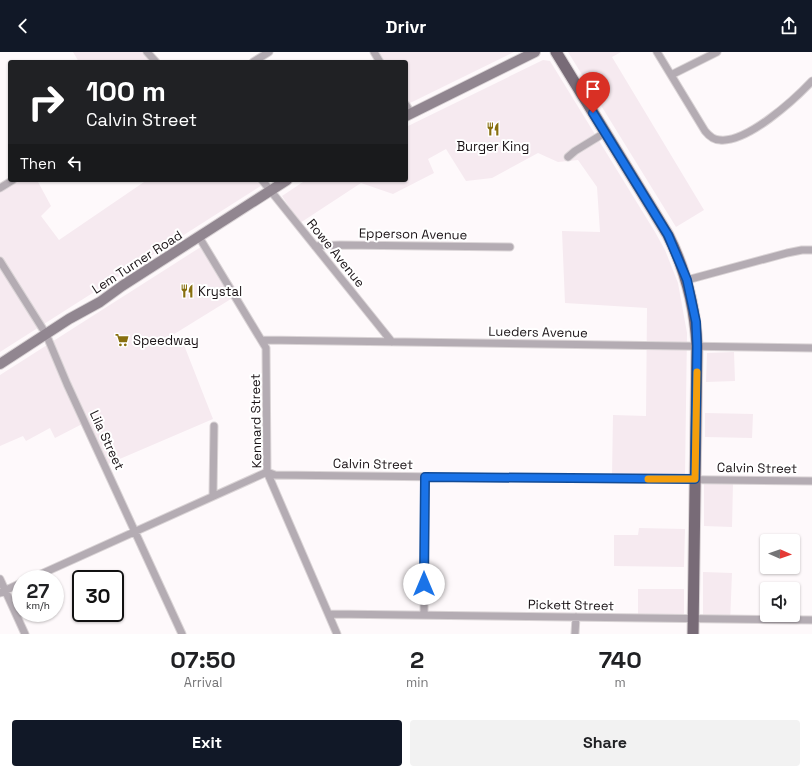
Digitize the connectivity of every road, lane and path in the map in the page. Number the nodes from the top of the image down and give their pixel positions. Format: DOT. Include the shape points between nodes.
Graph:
graph roads {
  1 [pos="147,52"];
  2 [pos="269,52"];
  3 [pos="535,52"];
  4 [pos="556,52"];
  5 [pos="657,52"];
  6 [pos="717,52"];
  7 [pos="154,60"];
  8 [pos="256,60"];
  9 [pos="671,75"];
  10 [pos="812,81"];
  11 [pos="408,111"];
  12 [pos="606,132"];
  13 [pos="568,157"];
  14 [pos="10,182"];
  15 [pos="264,182"];
  16 [pos="284,182"];
  17 [pos="0,188"];
  18 [pos="270,190"];
  19 [pos="199,237"];
  20 [pos="315,246"];
  21 [pos="510,247"];
  22 [pos="812,250"];
  23 [pos="0,261"];
  24 [pos="687,280"];
  25 [pos="46,334"];
  26 [pos="263,340"];
  27 [pos="392,342"];
  28 [pos="697,346"];
  29 [pos="812,348"];
  30 [pos="0,364"];
  31 [pos="214,426"];
  32 [pos="267,472"];
  33 [pos="425,477"];
  34 [pos="695,479"];
  35 [pos="812,481"];
  36 [pos="213,496"];
  37 [pos="135,531"];
  38 [pos="50,570"];
  39 [pos="0,579"];
  40 [pos="12,587"];
  41 [pos="2,591"];
  42 [pos="329,614"];
  43 [pos="424,615"];
  44 [pos="576,617"];
  45 [pos="693,619"];
  46 [pos="812,620"];
  47 [pos="25,634"];
  48 [pos="182,634"];
  49 [pos="337,634"];
  50 [pos="575,634"];
  51 [pos="693,634"];
  1 -- 7 [label="street"];
  2 -- 8 [label="street"];
  3 -- 11 [label="main road"];
  4 -- 12 [label="main road"];
  5 -- 9 [label="street"];
  6 -- 9 [label="street"];
  9 -- 10 [label="street" via="704,131 710,137 721,140 741,135 769,120"];
  12 -- 13 [label="street"];
  12 -- 24 [label="main road" via="668,235"];
  14 -- 17 [label="street"];
  15 -- 18 [label="street, Rowe Avenue"];
  16 -- 18 [label="main road, Lem Turner Road"];
  18 -- 19 [label="main road, Lem Turner Road"];
  18 -- 20 [label="street, Rowe Avenue"];
  19 -- 25 [label="main road, Lem Turner Road"];
  19 -- 26 [label="street, Kennard Street"];
  20 -- 21 [label="street, Epperson Avenue"];
  20 -- 27 [label="street, Rowe Avenue"];
  22 -- 24 [label="street" via="786,253"];
  23 -- 25 [label="street, Lila Street"];
  24 -- 28 [label="main road" via="696,322"];
  25 -- 30 [label="main road, Lem Turner Road"];
  25 -- 37 [label="street, Lila Street"];
  26 -- 27 [label="street, Lueders Avenue"];
  26 -- 32 [label="street, Kennard Street" via="267,356"];
  27 -- 28 [label="street, Lueders Avenue"];
  28 -- 29 [label="street, Lueders Avenue"];
  28 -- 34 [label="main road"];
  31 -- 36 [label="street"];
  32 -- 33 [label="street, Calvin Street" via="275,475"];
  32 -- 36 [label="street"];
  32 -- 42 [label="street, Kennard Street"];
  33 -- 34 [label="street, Calvin Street"];
  33 -- 43 [label="street"];
  34 -- 35 [label="street, Calvin Street"];
  34 -- 45 [label="main road"];
  36 -- 37 [label="street"];
  37 -- 38 [label="street"];
  37 -- 48 [label="street, Lila Street"];
  39 -- 41 [label="street"];
  40 -- 41 [label="street"];
  41 -- 47 [label="street"];
  42 -- 43 [label="street, Pickett Street"];
  42 -- 49 [label="street, Kennard Street"];
  43 -- 44 [label="street, Pickett Street"];
  44 -- 45 [label="street, Pickett Street"];
  44 -- 50 [label="street"];
  45 -- 46 [label="street, Pickett Street"];
  45 -- 51 [label="main road"];
}
